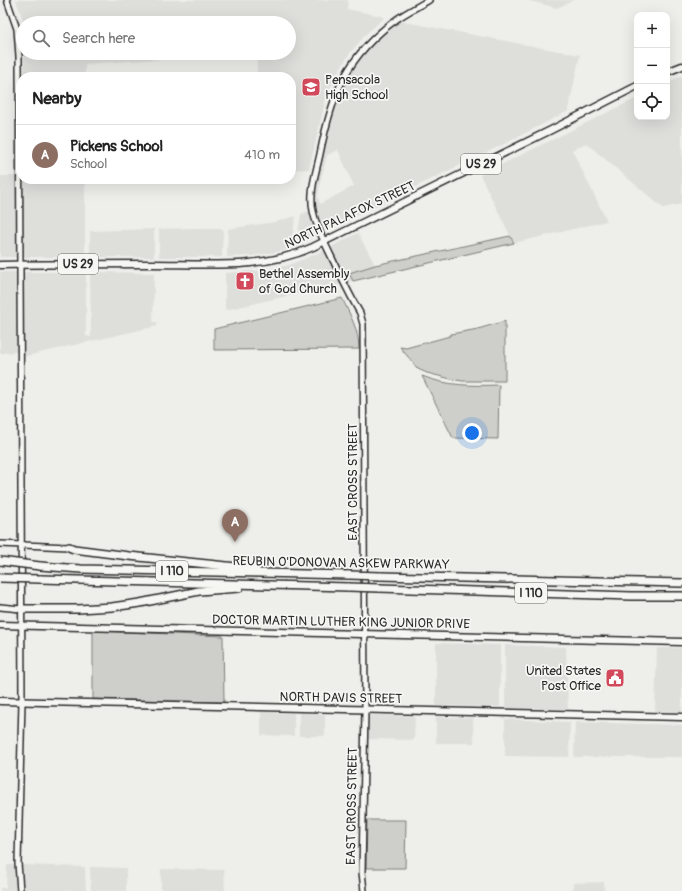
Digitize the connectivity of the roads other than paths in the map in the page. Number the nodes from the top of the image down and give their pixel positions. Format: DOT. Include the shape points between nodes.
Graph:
graph roads {
  1 [pos="7,0"];
  2 [pos="429,0"];
  3 [pos="16,30"];
  4 [pos="18,60"];
  5 [pos="682,66"];
  6 [pos="670,71"];
  7 [pos="18,72"];
  8 [pos="634,88"];
  9 [pos="19,184"];
  10 [pos="324,241"];
  11 [pos="0,264"];
  12 [pos="20,264"];
  13 [pos="0,544"];
  14 [pos="21,545"];
  15 [pos="68,547"];
  16 [pos="0,561"];
  17 [pos="304,574"];
  18 [pos="0,578"];
  19 [pos="682,583"];
  20 [pos="250,584"];
  21 [pos="682,596"];
  22 [pos="0,607"];
  23 [pos="21,609"];
  24 [pos="0,625"];
  25 [pos="21,625"];
  26 [pos="364,634"];
  27 [pos="682,642"];
  28 [pos="0,701"];
  29 [pos="22,701"];
  30 [pos="365,710"];
  31 [pos="682,717"];
  32 [pos="20,891"];
  33 [pos="364,891"];
  1 -- 3 [label="street"];
  2 -- 10 [label="street, EAST CROSS STREET" via="399,18 371,41 353,63 337,92 326,123 312,194 312,210"];
  4 -- 7 [label="street"];
  5 -- 6 [label="main road"];
  8 -- 10 [label="main road, NORTH PALAFOX STREET / US 29"];
  9 -- 12 [label="street"];
  10 -- 12 [label="main road, NORTH PALAFOX STREET / US 29" via="303,252 268,261 225,264"];
  10 -- 26 [label="street, EAST CROSS STREET" via="363,324"];
  11 -- 12 [label="main road, NORTH PALAFOX STREET / US 29"];
  12 -- 14 [label="street"];
  13 -- 14 [label="street"];
  14 -- 15 [label="street"];
  14 -- 23 [label="street"];
  15 -- 17 [label="highway" via="123,556"];
  16 -- 17 [label="highway, REUBIN O'DONOVAN ASKEW PARKWAY / I 110, bridge" via="81,569"];
  17 -- 19 [label="highway, REUBIN O'DONOVAN ASKEW PARKWAY / I 110, bridge"];
  18 -- 20 [label="highway, REUBIN O'DONOVAN ASKEW PARKWAY / I 110, bridge"];
  20 -- 21 [label="highway, REUBIN O'DONOVAN ASKEW PARKWAY / I 110, bridge"];
  20 -- 23 [label="highway" via="112,607"];
  22 -- 23 [label="street"];
  23 -- 25 [label="street"];
  24 -- 25 [label="main road, DOCTOR MARTIN LUTHER KING JUNIOR DRIVE"];
  25 -- 26 [label="main road, DOCTOR MARTIN LUTHER KING JUNIOR DRIVE"];
  25 -- 29 [label="street"];
  26 -- 27 [label="main road, DOCTOR MARTIN LUTHER KING JUNIOR DRIVE"];
  26 -- 30 [label="street, EAST CROSS STREET"];
  28 -- 29 [label="main road, NORTH DAVIS STREET"];
  29 -- 30 [label="main road, NORTH DAVIS STREET"];
  29 -- 32 [label="street" via="18,863"];
  30 -- 31 [label="main road, NORTH DAVIS STREET"];
  30 -- 33 [label="street, EAST CROSS STREET" via="362,856"];
}
